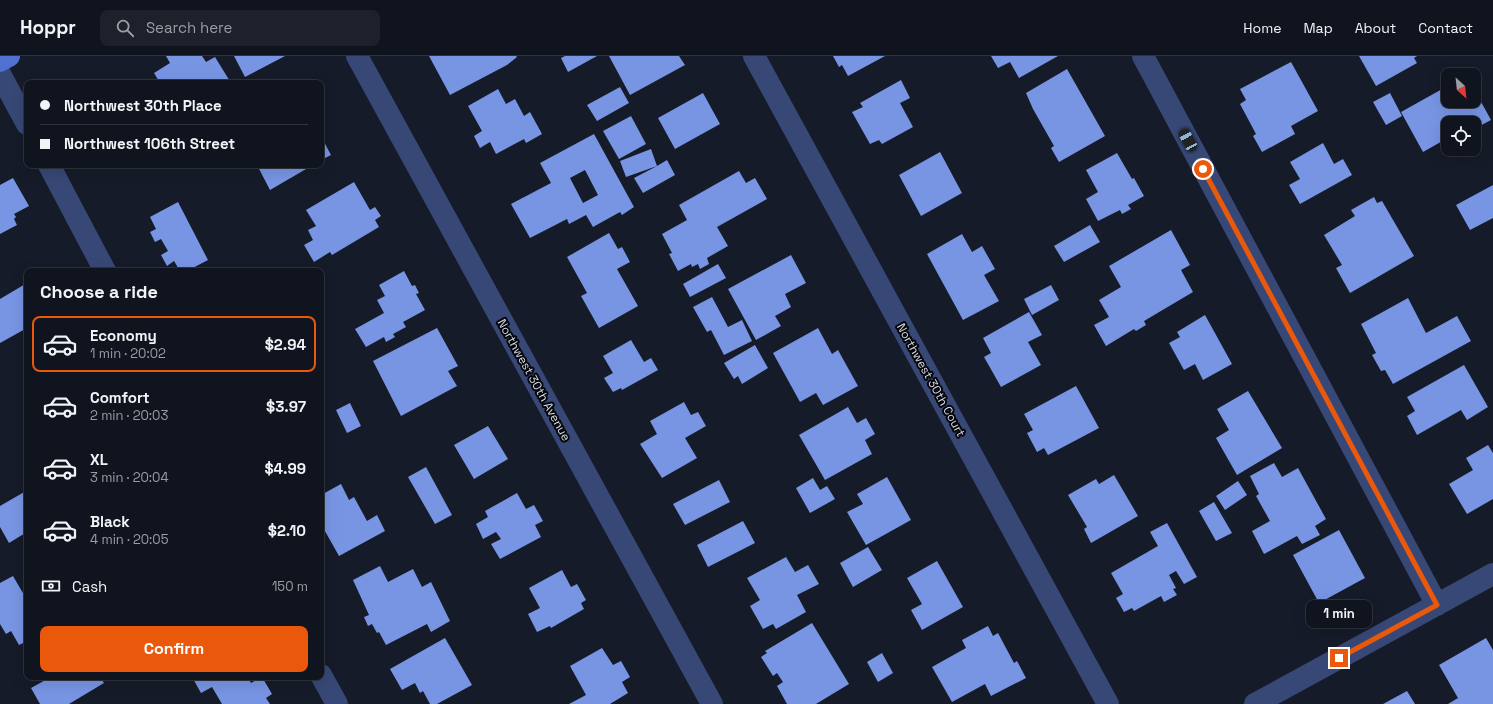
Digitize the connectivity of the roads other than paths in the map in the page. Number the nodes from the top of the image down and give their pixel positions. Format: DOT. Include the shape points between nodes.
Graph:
graph roads {
  1 [pos="9,56"];
  2 [pos="357,56"];
  3 [pos="754,56"];
  4 [pos="1143,56"];
  5 [pos="0,61"];
  6 [pos="0,74"];
  7 [pos="24,118"];
  8 [pos="51,168"];
  9 [pos="103,268"];
  10 [pos="1493,574"];
  11 [pos="1437,605"];
  12 [pos="324,680"];
  13 [pos="336,704"];
  14 [pos="712,704"];
  15 [pos="1108,704"];
  16 [pos="1255,704"];
  1 -- 5 [label="main road"];
  2 -- 14 [label="street, Northwest 30th Avenue"];
  3 -- 15 [label="street, Northwest 30th Court"];
  4 -- 11 [label="street"];
  6 -- 7 [label="street"];
  8 -- 9 [label="street"];
  10 -- 11 [label="street"];
  11 -- 16 [label="street"];
  12 -- 13 [label="street"];
}
